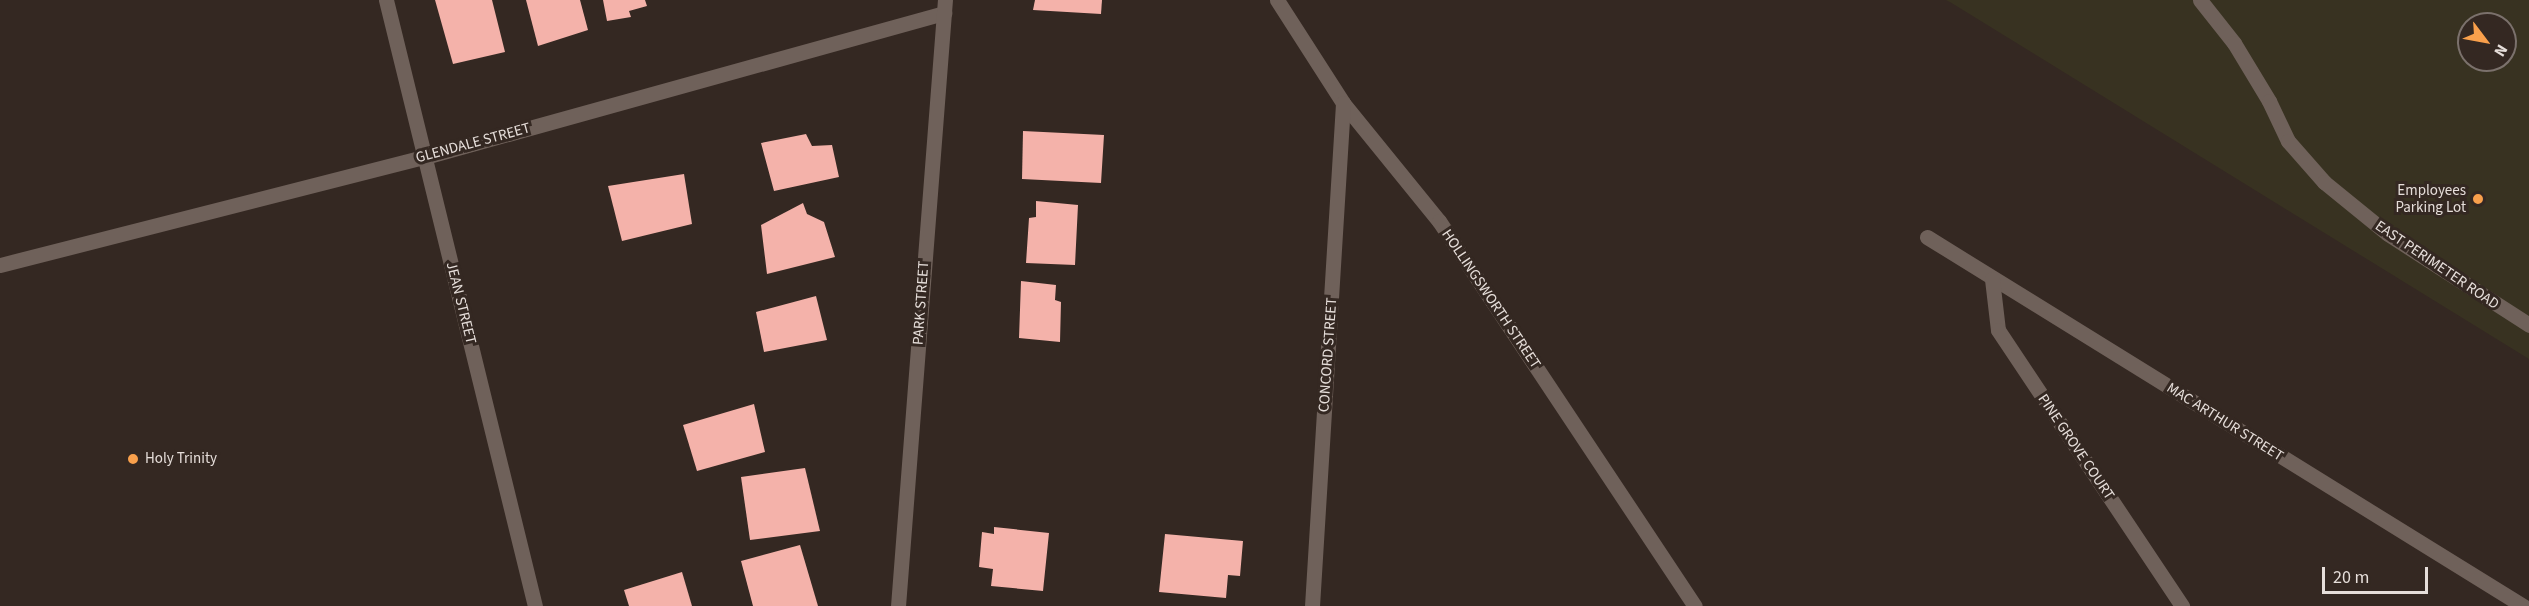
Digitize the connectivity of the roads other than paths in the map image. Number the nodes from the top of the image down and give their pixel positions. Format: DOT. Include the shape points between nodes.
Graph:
graph roads {
  1 [pos="386,0"];
  2 [pos="1277,0"];
  3 [pos="2200,0"];
  4 [pos="944,6"];
  5 [pos="1343,104"];
  6 [pos="425,157"];
  7 [pos="1927,237"];
  8 [pos="0,265"];
  9 [pos="1992,279"];
  10 [pos="2529,326"];
  11 [pos="535,606"];
  12 [pos="898,606"];
  13 [pos="1312,606"];
  14 [pos="1695,606"];
  15 [pos="2182,606"];
  16 [pos="2523,606"];
  1 -- 6 [label="street, JEAN STREET"];
  2 -- 5 [label="street, HOLLINGSWORTH STREET"];
  3 -- 10 [label="street, EAST PERIMETER ROAD" via="2240,53 2288,141 2324,182 2388,234"];
  4 -- 6 [label="street, GLENDALE STREET"];
  4 -- 12 [label="street, PARK STREET"];
  5 -- 13 [label="street, CONCORD STREET"];
  5 -- 14 [label="street, HOLLINGSWORTH STREET" via="1438,221"];
  6 -- 8 [label="street, GLENDALE STREET"];
  6 -- 11 [label="street, JEAN STREET"];
  7 -- 9 [label="street, MAC ARTHUR STREET"];
  9 -- 15 [label="street, PINE GROVE COURT" via="1998,330"];
  9 -- 16 [label="street, MAC ARTHUR STREET"];
}
